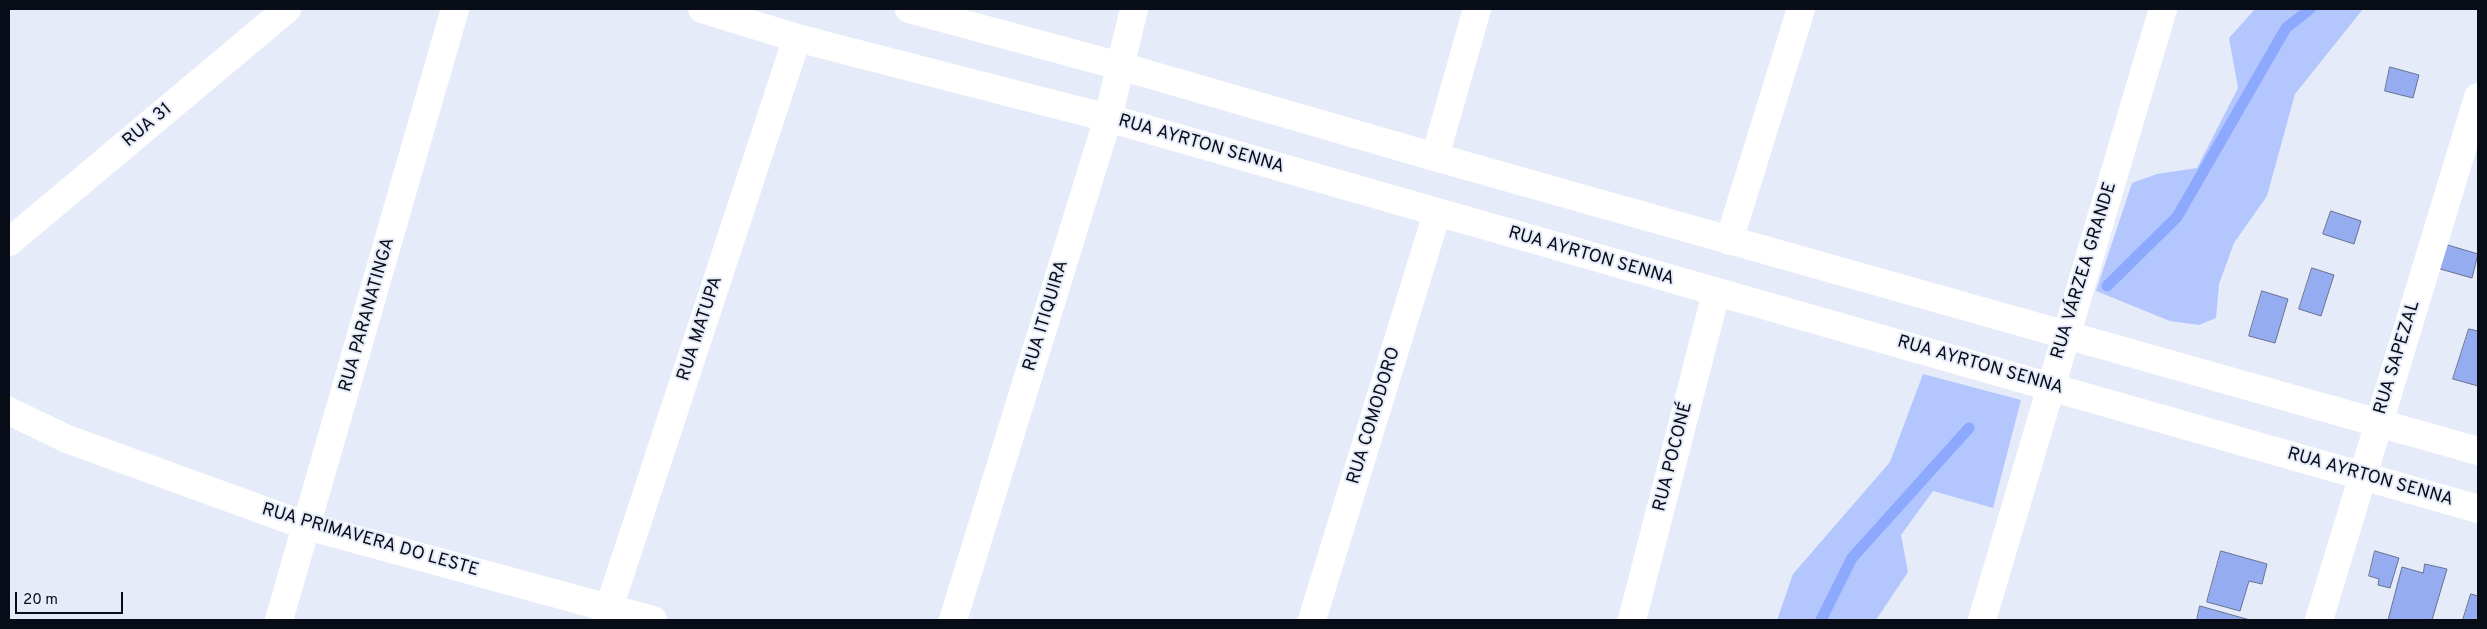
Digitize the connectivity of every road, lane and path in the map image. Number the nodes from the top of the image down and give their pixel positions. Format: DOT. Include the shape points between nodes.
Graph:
graph roads {
  1 [pos="287,9"];
  2 [pos="455,9"];
  3 [pos="702,9"];
  4 [pos="909,9"];
  5 [pos="1134,9"];
  6 [pos="1478,9"];
  7 [pos="1801,9"];
  8 [pos="2163,9"];
  9 [pos="798,38"];
  10 [pos="1120,66"];
  11 [pos="2478,97"];
  12 [pos="1108,118"];
  13 [pos="1435,158"];
  14 [pos="1437,212"];
  15 [pos="1729,241"];
  16 [pos="9,242"];
  17 [pos="1716,293"];
  18 [pos="2066,333"];
  19 [pos="2050,386"];
  20 [pos="9,411"];
  21 [pos="2378,423"];
  22 [pos="2478,451"];
  23 [pos="2362,476"];
  24 [pos="2478,509"];
  25 [pos="307,526"];
  26 [pos="607,614"];
  27 [pos="279,620"];
  28 [pos="653,620"];
  29 [pos="953,620"];
  30 [pos="1312,620"];
  31 [pos="1632,620"];
  32 [pos="1982,620"];
  33 [pos="2318,620"];
  1 -- 16 [label="street, RUA 31"];
  2 -- 25 [label="street, RUA PARANATINGA"];
  3 -- 9 [label="street, RUA AYRTON SENNA"];
  4 -- 10 [label="street"];
  5 -- 10 [label="street, RUA ITIQUIRA"];
  6 -- 13 [label="street"];
  7 -- 15 [label="street"];
  8 -- 18 [label="street, RUA VÁRZEA GRANDE"];
  9 -- 12 [label="street, RUA AYRTON SENNA"];
  9 -- 26 [label="street, RUA MATUPA"];
  10 -- 12 [label="street, RUA ITIQUIRA"];
  10 -- 13 [label="street"];
  11 -- 21 [label="street, RUA SAPEZAL"];
  12 -- 14 [label="street, RUA AYRTON SENNA"];
  12 -- 29 [label="street, RUA ITIQUIRA"];
  13 -- 15 [label="street"];
  14 -- 17 [label="street, RUA AYRTON SENNA"];
  14 -- 30 [label="street, RUA COMODORO"];
  15 -- 18 [label="street"];
  17 -- 19 [label="street, RUA AYRTON SENNA"];
  17 -- 31 [label="street, RUA POCONÉ"];
  18 -- 19 [label="street, RUA VÁRZEA GRANDE"];
  18 -- 21 [label="street"];
  19 -- 23 [label="street, RUA AYRTON SENNA"];
  19 -- 32 [label="street, RUA VÁRZEA GRANDE"];
  20 -- 25 [label="street, RUA PRIMAVERA DO LESTE" via="66,439"];
  21 -- 22 [label="street"];
  21 -- 23 [label="street, RUA SAPEZAL"];
  23 -- 24 [label="street, RUA AYRTON SENNA"];
  23 -- 33 [label="street, RUA SAPEZAL"];
  25 -- 26 [label="street, RUA PRIMAVERA DO LESTE"];
  25 -- 27 [label="street, RUA PARANATINGA"];
  26 -- 28 [label="street, RUA PRIMAVERA DO LESTE"];
}
